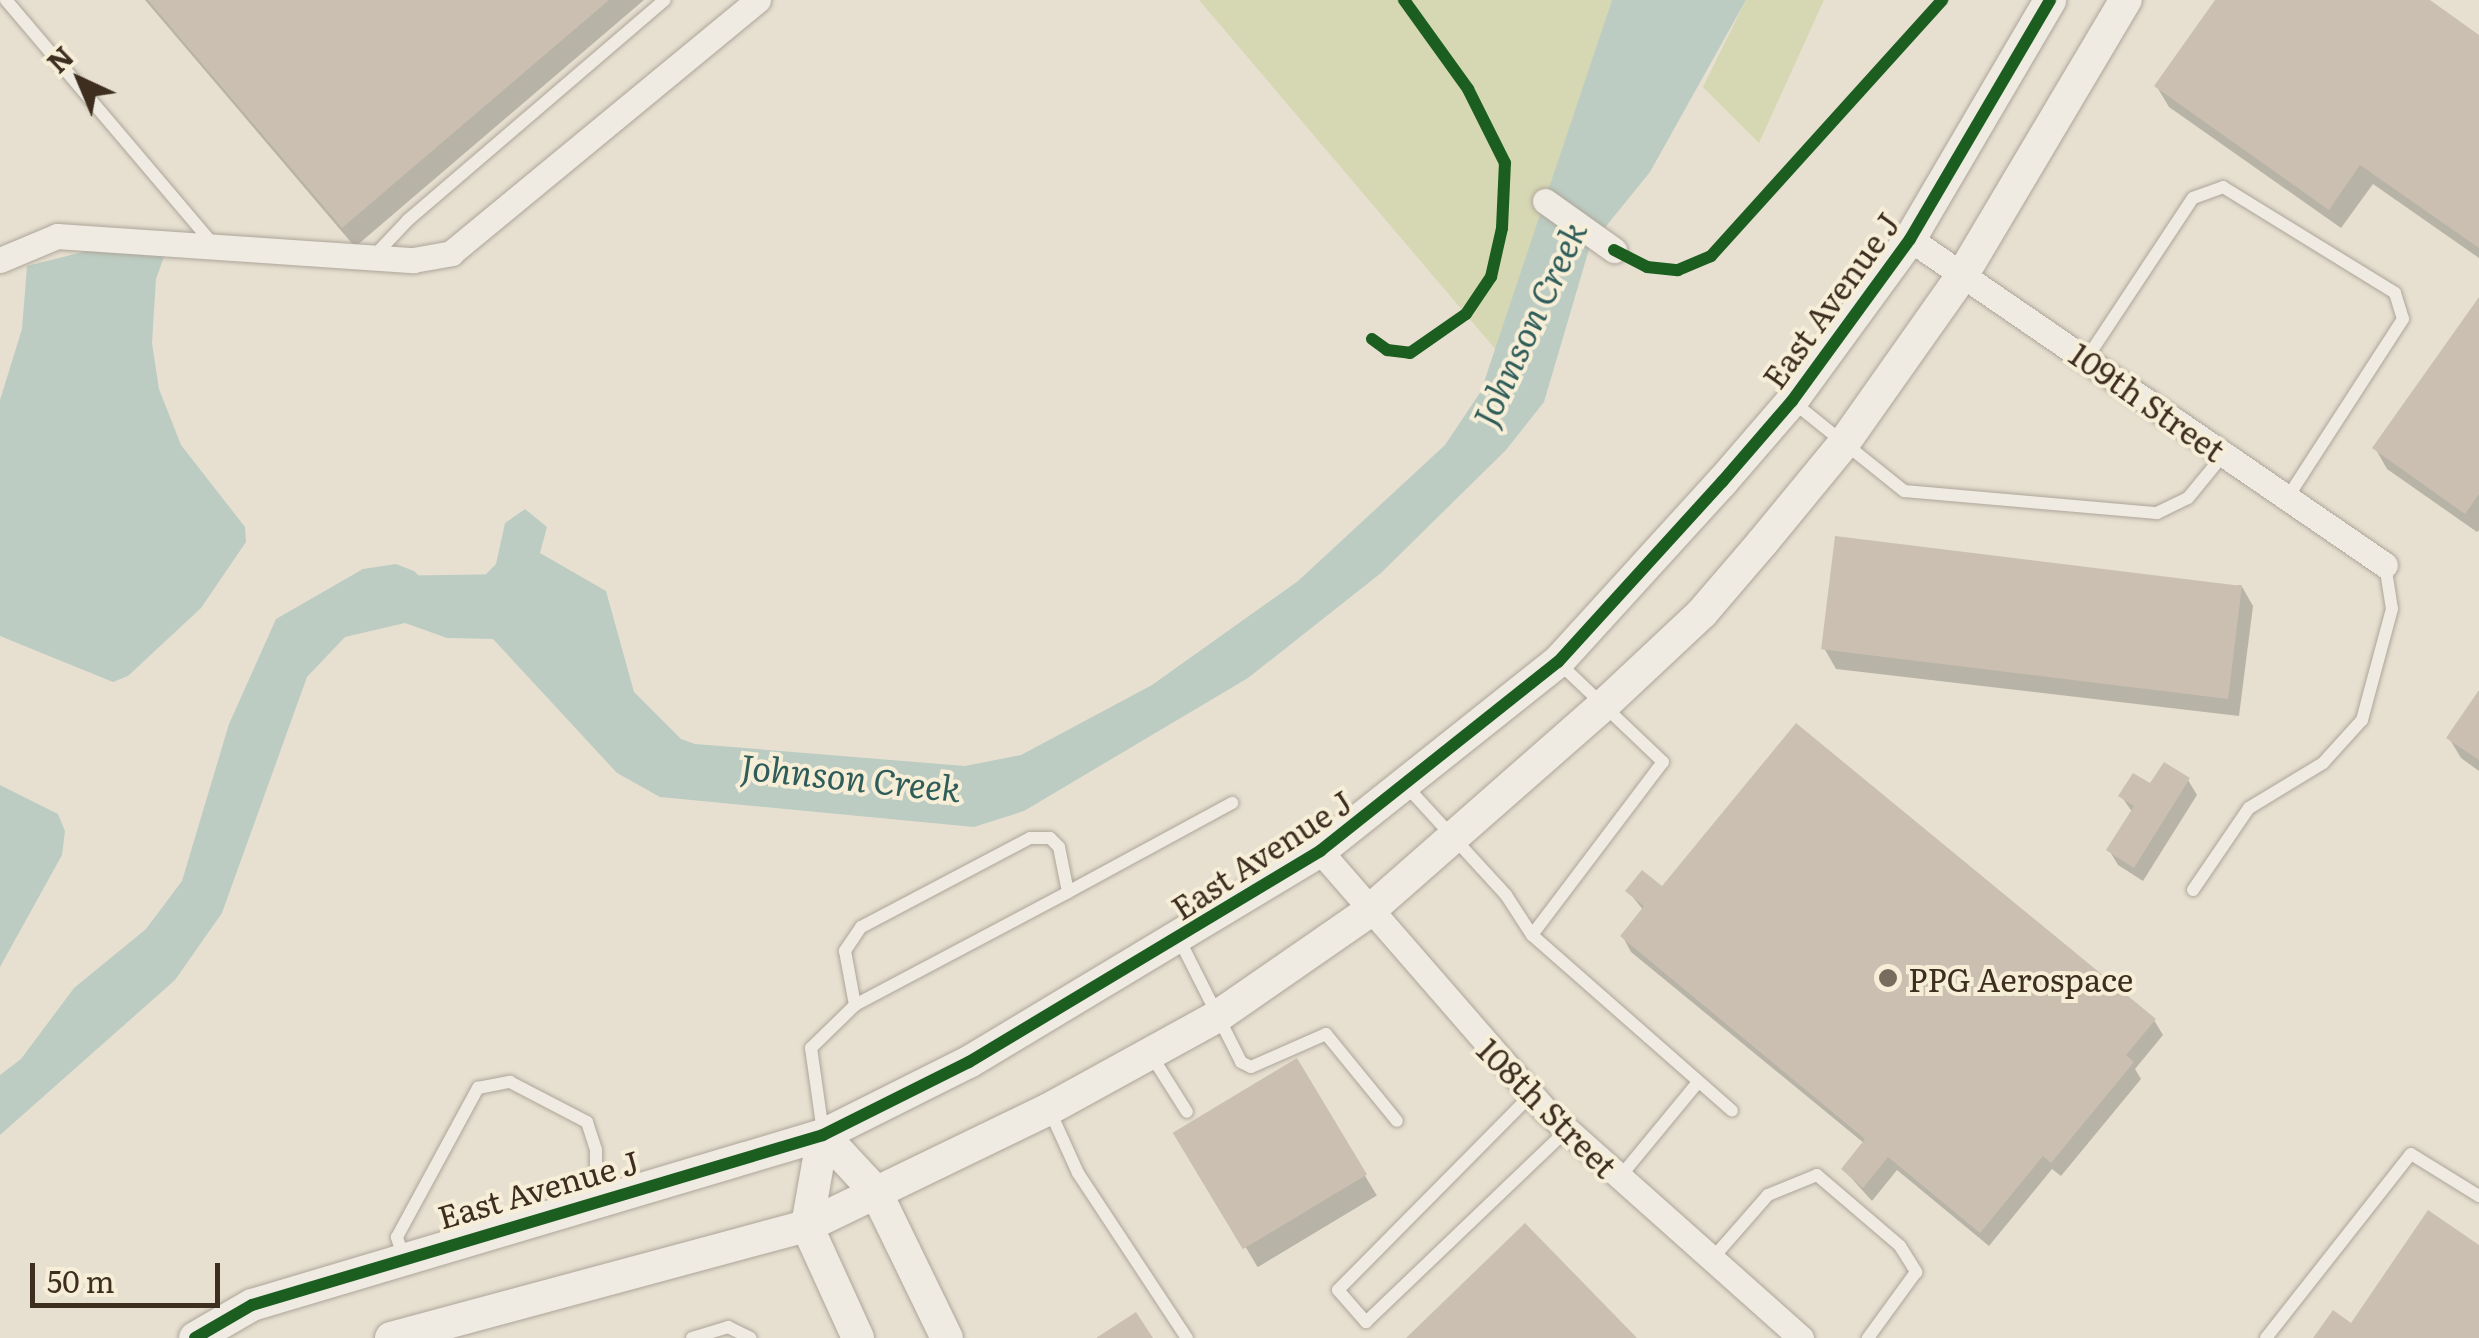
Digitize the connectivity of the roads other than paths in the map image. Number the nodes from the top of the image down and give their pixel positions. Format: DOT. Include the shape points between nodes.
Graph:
graph roads {
  1 [pos="6,0"];
  2 [pos="664,0"];
  3 [pos="758,0"];
  4 [pos="2050,0"];
  5 [pos="2126,0"];
  6 [pos="1545,201"];
  7 [pos="1910,240"];
  8 [pos="214,245"];
  9 [pos="1614,250"];
  10 [pos="374,257"];
  11 [pos="0,260"];
  12 [pos="1963,274"];
  13 [pos="2087,358"];
  14 [pos="1792,401"];
  15 [pos="1844,442"];
  16 [pos="2224,454"];
  17 [pos="2288,498"];
  18 [pos="2385,565"];
  19 [pos="1558,662"];
  20 [pos="1604,705"];
  21 [pos="1408,788"];
  22 [pos="1232,802"];
  23 [pos="1454,838"];
  24 [pos="1320,852"];
  25 [pos="2193,890"];
  26 [pos="1068,892"];
  27 [pos="1368,912"];
  28 [pos="1532,935"];
  29 [pos="1180,941"];
  30 [pos="855,1006"];
  31 [pos="1218,1016"];
  32 [pos="1149,1052"];
  33 [pos="1698,1082"];
  34 [pos="1531,1095"];
  35 [pos="1049,1109"];
  36 [pos="1732,1111"];
  37 [pos="1187,1112"];
  38 [pos="1396,1121"];
  39 [pos="1566,1130"];
  40 [pos="823,1135"];
  41 [pos="1619,1178"];
  42 [pos="876,1192"];
  43 [pos="2479,1196"];
  44 [pos="596,1200"];
  45 [pos="807,1226"];
  46 [pos="403,1256"];
  47 [pos="1712,1259"];
  48 [pos="1787,1333"];
  49 [pos="195,1338"];
  50 [pos="391,1338"];
  51 [pos="692,1338"];
  52 [pos="751,1338"];
  53 [pos="858,1338"];
  54 [pos="946,1338"];
  55 [pos="1186,1338"];
  56 [pos="1868,1338"];
  57 [pos="2266,1338"];
  1 -- 8 [label="lane"];
  2 -- 10 [label="lane" via="408,220"];
  3 -- 10 [label="street" via="470,242 413,260"];
  4 -- 7 [label="street, East Avenue J"];
  5 -- 12 [label="street"];
  6 -- 9 [label="street"];
  7 -- 12 [label="street, 109th Street"];
  7 -- 14 [label="street, East Avenue J"];
  8 -- 10 [label="street"];
  8 -- 11 [label="street" via="57,236"];
  12 -- 13 [label="street, 109th Street"];
  12 -- 15 [label="street"];
  13 -- 16 [label="street, 109th Street"];
  13 -- 17 [label="lane" via="2193,198 2223,187 2395,293 2403,320"];
  14 -- 15 [label="lane"];
  14 -- 19 [label="street, East Avenue J"];
  15 -- 16 [label="lane" via="1904,491 2157,513 2188,498"];
  15 -- 20 [label="street" via="1702,613"];
  16 -- 17 [label="street, 109th Street"];
  17 -- 18 [label="street, 109th Street"];
  18 -- 25 [label="lane" via="2392,609 2362,720 2323,763 2248,808"];
  19 -- 20 [label="lane"];
  19 -- 21 [label="street, East Avenue J"];
  20 -- 23 [label="street"];
  20 -- 28 [label="lane" via="1663,762"];
  21 -- 23 [label="lane"];
  21 -- 24 [label="street, East Avenue J"];
  22 -- 26 [label="lane"];
  23 -- 27 [label="street"];
  23 -- 28 [label="lane" via="1506,894"];
  24 -- 27 [label="street, 108th Street"];
  24 -- 29 [label="street, East Avenue J"];
  26 -- 30 [label="lane"];
  26 -- 30 [label="lane" via="1059,847 1050,838 1030,838 878,918 848,938"];
  27 -- 31 [label="street"];
  27 -- 34 [label="street, 108th Street"];
  28 -- 33 [label="lane"];
  29 -- 31 [label="lane"];
  29 -- 40 [label="street, East Avenue J" via="969,1062"];
  30 -- 40 [label="lane" via="811,1048"];
  31 -- 32 [label="street"];
  31 -- 38 [label="lane" via="1241,1062 1251,1067 1326,1034"];
  32 -- 35 [label="street"];
  32 -- 37 [label="lane"];
  33 -- 36 [label="lane"];
  33 -- 41 [label="lane"];
  34 -- 39 [label="street, 108th Street"];
  34 -- 39 [label="lane" via="1338,1290 1366,1322"];
  35 -- 42 [label="street"];
  35 -- 55 [label="lane" via="1078,1174"];
  39 -- 41 [label="street, 108th Street"];
  40 -- 42 [label="street"];
  40 -- 44 [label="street, East Avenue J"];
  40 -- 45 [label="street"];
  41 -- 47 [label="street, 108th Street"];
  42 -- 45 [label="street"];
  42 -- 54 [label="street"];
  43 -- 57 [label="lane" via="2412,1154"];
  44 -- 46 [label="street, East Avenue J"];
  44 -- 46 [label="lane" via="596,1150 587,1122 510,1082 478,1088 397,1237"];
  45 -- 50 [label="street"];
  45 -- 53 [label="street"];
  46 -- 49 [label="street, East Avenue J" via="252,1305"];
  47 -- 48 [label="street, 108th Street"];
  47 -- 56 [label="lane" via="1768,1195 1817,1175 1900,1246 1916,1272"];
  51 -- 52 [label="lane" via="728,1327"];
}
